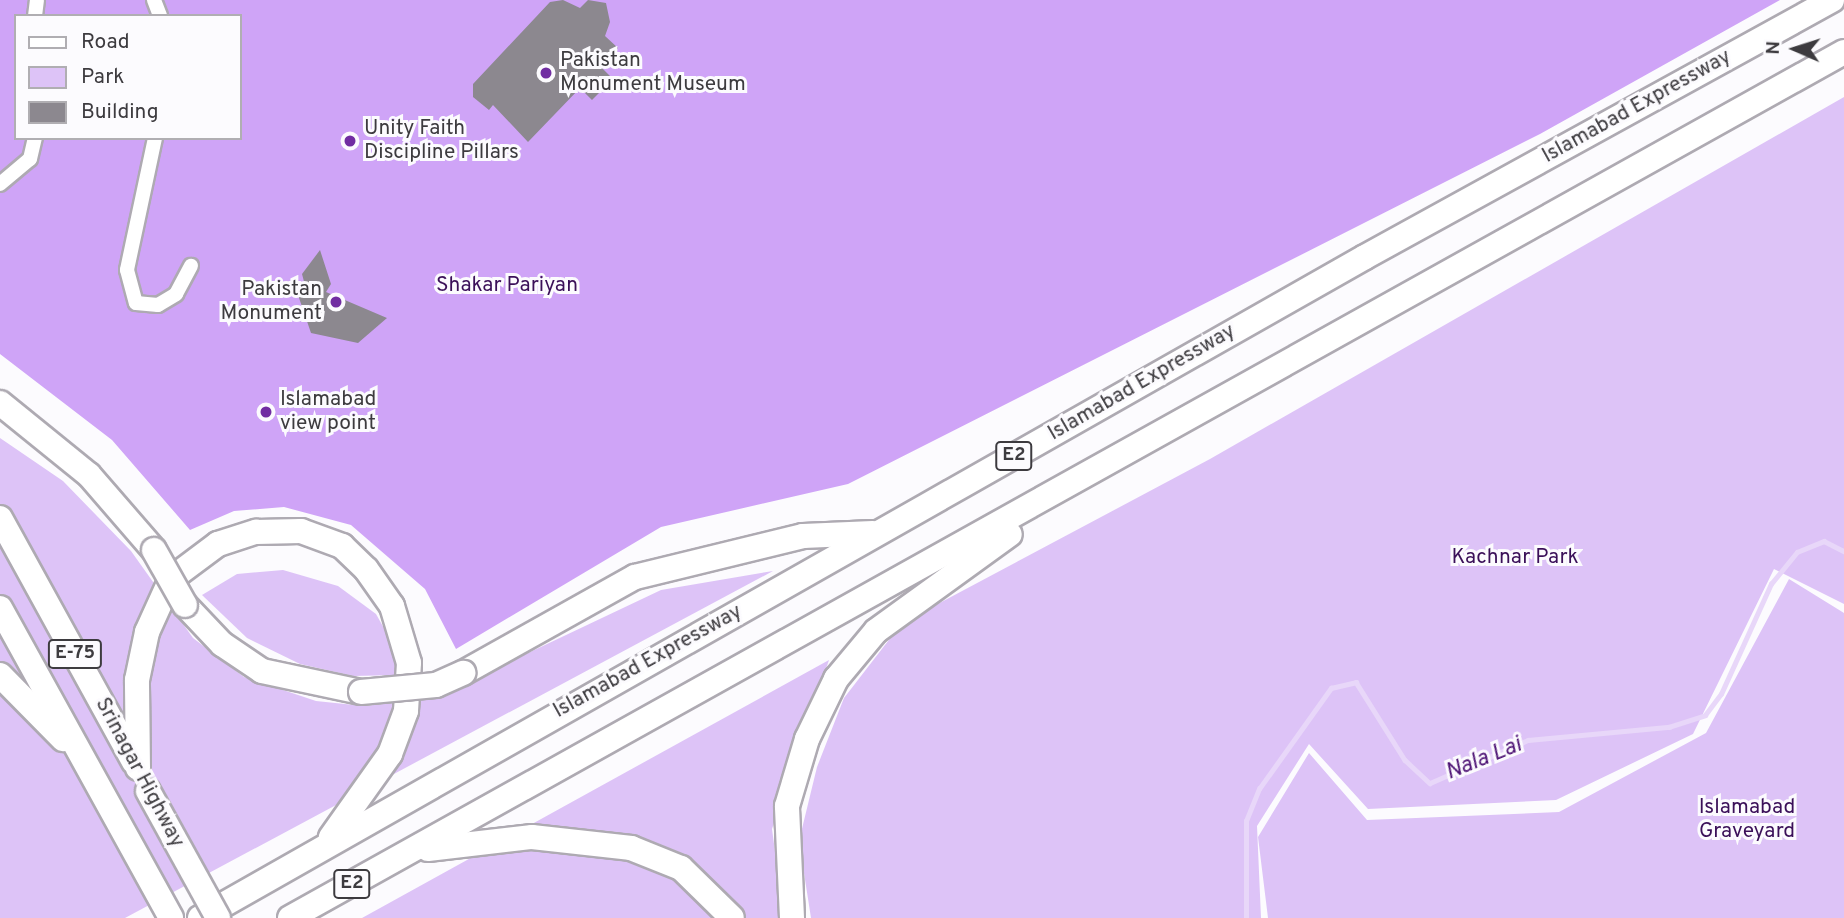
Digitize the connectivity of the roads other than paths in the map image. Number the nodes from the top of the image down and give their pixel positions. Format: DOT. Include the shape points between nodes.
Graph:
graph roads {
  1 [pos="1832,0"];
  2 [pos="1844,52"];
  3 [pos="35,140"];
  4 [pos="155,140"];
  5 [pos="0,184"];
  6 [pos="191,266"];
  7 [pos="0,404"];
  8 [pos="1095,471"];
  9 [pos="0,518"];
  10 [pos="879,533"];
  11 [pos="0,608"];
  12 [pos="0,675"];
  13 [pos="92,770"];
  14 [pos="143,780"];
  15 [pos="327,843"];
  16 [pos="413,850"];
  17 [pos="171,918"];
  18 [pos="200,918"];
  19 [pos="218,918"];
  20 [pos="290,918"];
  21 [pos="732,918"];
  22 [pos="792,918"];
  1 -- 10 [label="highway, Islamabad Expressway / E2"];
  2 -- 8 [label="highway, E2"];
  3 -- 5 [label="street" via="30,159"];
  4 -- 6 [label="street" via="127,270 136,303 158,305 176,294"];
  7 -- 10 [label="highway, bridge" via="89,475 153,550 186,605 222,644 262,671 361,692 436,685 635,577 803,536"];
  8 -- 16 [label="highway, E2"];
  8 -- 22 [label="highway" via="876,631 836,679 807,739 787,806"];
  9 -- 14 [label="highway, Srinagar Highway / E-75"];
  10 -- 15 [label="highway, Islamabad Expressway / E2"];
  11 -- 13 [label="highway, Srinagar Highway / E-75"];
  12 -- 13 [label="highway"];
  13 -- 17 [label="highway, Srinagar Highway / E-75"];
  14 -- 15 [label="highway" via="137,680 147,632 171,579 218,544 256,532 301,531 342,547 392,606 409,663 406,711 390,754"];
  14 -- 19 [label="highway, Srinagar Highway / E-75, bridge"];
  15 -- 18 [label="highway, Islamabad Expressway / E2"];
  16 -- 20 [label="highway, E2"];
  16 -- 21 [label="highway" via="532,837 631,848 681,868"];
}
